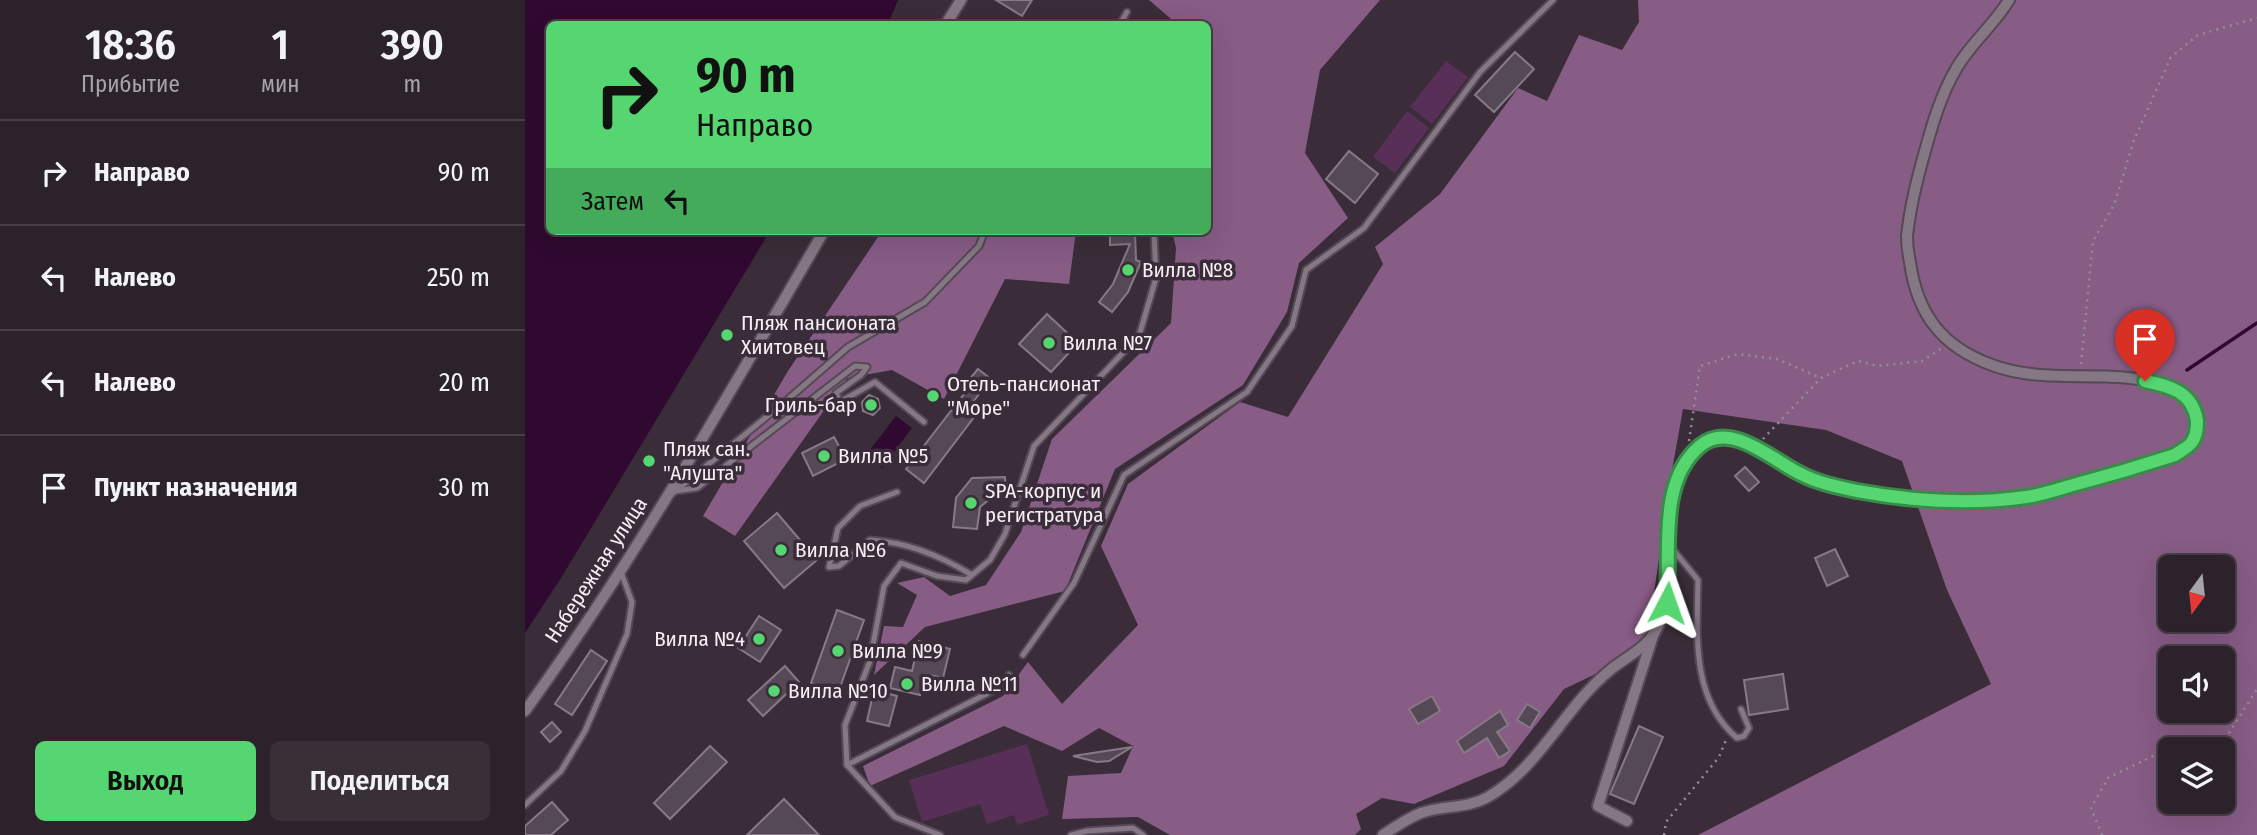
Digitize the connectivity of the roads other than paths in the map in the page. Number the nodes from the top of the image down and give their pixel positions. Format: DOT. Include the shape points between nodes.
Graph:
graph roads {
  1 [pos="961,0"];
  2 [pos="1553,0"];
  3 [pos="2009,0"];
  4 [pos="1127,12"];
  5 [pos="948,21"];
  6 [pos="1122,21"];
  7 [pos="822,235"];
  8 [pos="983,235"];
  9 [pos="1154,235"];
  10 [pos="924,422"];
  11 [pos="675,491"];
  12 [pos="897,492"];
  13 [pos="665,499"];
  14 [pos="1669,544"];
  15 [pos="620,571"];
  16 [pos="972,575"];
  17 [pos="1654,635"];
  18 [pos="1023,655"];
  19 [pos="1009,675"];
  20 [pos="1741,709"];
  21 [pos="525,711"];
  22 [pos="847,765"];
  23 [pos="525,805"];
  24 [pos="1627,821"];
  25 [pos="940,835"];
  26 [pos="1071,835"];
  27 [pos="1143,835"];
  28 [pos="1383,835"];
  1 -- 5 [label="street"];
  2 -- 18 [label="lane" via="1480,72 1364,228 1306,270 1292,326 1247,392 1124,475 1074,583"];
  3 -- 14 [label="street" via="1958,64 1940,100 1913,195 1906,242 1919,303 1951,343 1990,365 2032,376 2123,377 2167,386 2194,406 2197,425 2192,442 2175,455 2029,497 1981,501 1882,495 1839,487 1802,475 1756,447 1715,438 1700,446 1686,463 1674,489"];
  4 -- 6 [label="lane"];
  7 -- 13 [label="street, Набережная улица"];
  8 -- 11 [label="lane" via="979,246 925,302 848,347"];
  9 -- 16 [label="lane" via="1156,278 1139,336 1034,446 1005,534 990,560"];
  10 -- 11 [label="lane" via="875,382 840,402 836,393 867,367 855,366 697,488"];
  11 -- 13 [label="lane"];
  12 -- 16 [label="lane" via="860,506 838,528 829,567 839,566 870,540 889,541 948,560"];
  13 -- 15 [label="street, Набережная улица"];
  14 -- 17 [label="street" via="1667,603"];
  14 -- 20 [label="lane" via="1698,580 1697,654 1707,696 1724,727 1737,738 1749,727"];
  15 -- 21 [label="street, Набережная улица"];
  15 -- 23 [label="lane" via="632,602 627,634 585,731 561,771"];
  16 -- 22 [label="lane" via="966,580 937,576 901,563 884,586 870,661 845,725"];
  17 -- 24 [label="street" via="1598,806"];
  17 -- 28 [label="street" via="1590,688 1529,765 1506,785 1485,799 1423,812"];
  19 -- 22 [label="lane" via="1002,686"];
  22 -- 25 [label="lane" via="895,817"];
  26 -- 27 [label="lane" via="1133,828"];
}
